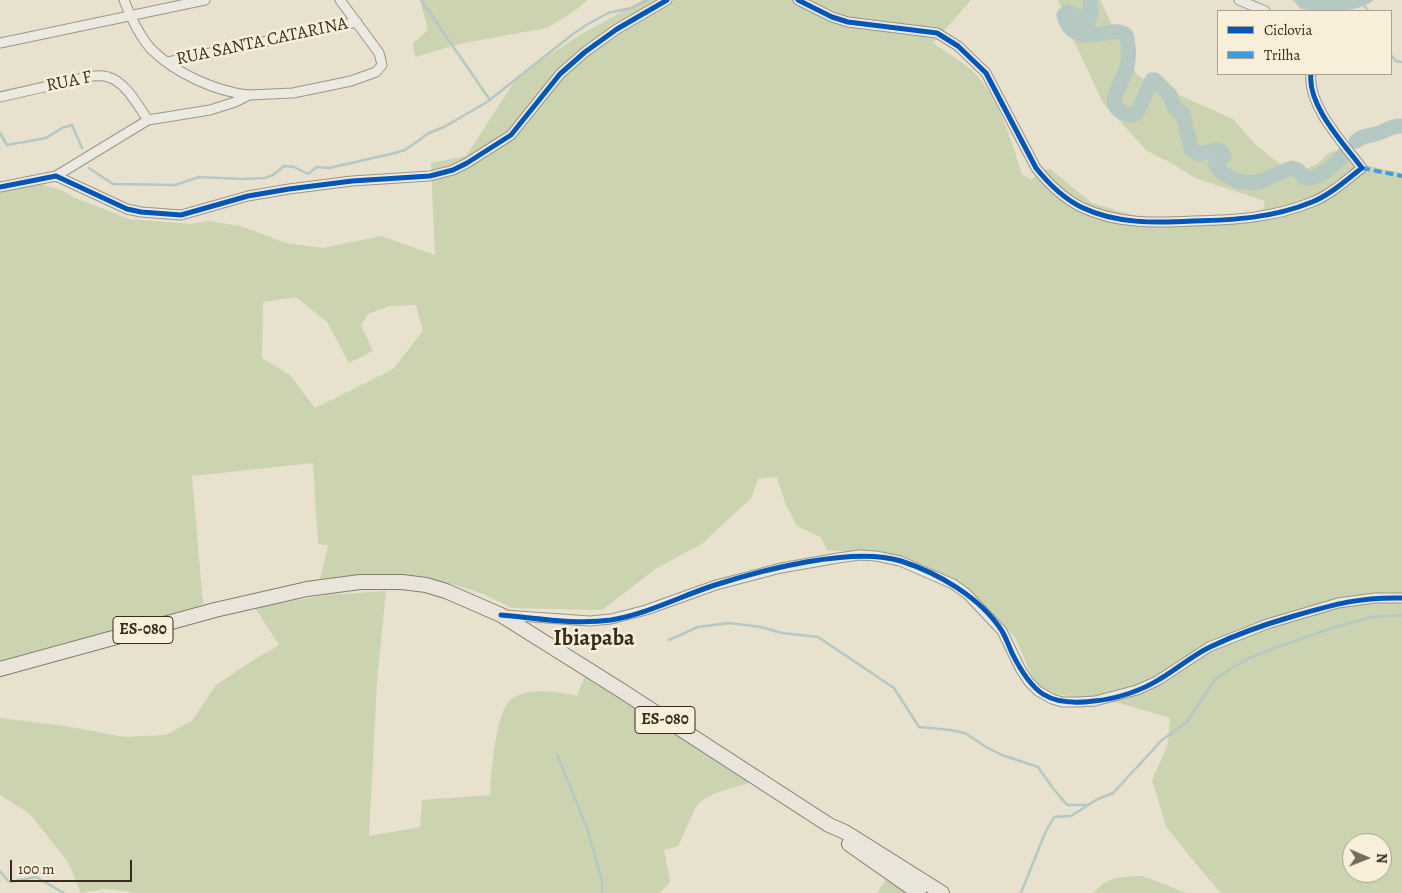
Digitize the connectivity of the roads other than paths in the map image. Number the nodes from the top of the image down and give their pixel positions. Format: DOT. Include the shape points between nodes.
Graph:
graph roads {
  1 [pos="124,0"];
  2 [pos="204,0"];
  3 [pos="340,0"];
  4 [pos="667,0"];
  5 [pos="798,0"];
  6 [pos="1239,0"];
  7 [pos="1263,10"];
  8 [pos="130,16"];
  9 [pos="357,22"];
  10 [pos="0,43"];
  11 [pos="168,62"];
  12 [pos="1311,75"];
  13 [pos="249,95"];
  14 [pos="0,97"];
  15 [pos="148,120"];
  16 [pos="56,176"];
  17 [pos="0,187"];
  18 [pos="1402,598"];
  19 [pos="501,615"];
  20 [pos="0,669"];
  21 [pos="829,825"];
  22 [pos="919,893"];
  23 [pos="942,893"];
  1 -- 8 [label="street"];
  2 -- 8 [label="street"];
  3 -- 9 [label="street"];
  4 -- 16 [label="street" via="585,52 560,74 511,135 453,170 430,176 289,189 248,196 181,215 127,209"];
  5 -- 12 [label="street" via="848,22 937,32 958,46 986,73 1027,152 1045,179 1081,207 1112,217 1153,223 1237,220 1275,214 1314,202 1362,168 1322,112 1311,89"];
  6 -- 7 [label="street"];
  8 -- 10 [label="street"];
  8 -- 11 [label="street" via="152,50"];
  9 -- 11 [label="street, RUA SANTA CATARINA"];
  9 -- 13 [label="street" via="382,60 376,72 328,87"];
  11 -- 13 [label="street" via="210,85"];
  13 -- 15 [label="street" via="210,110"];
  14 -- 15 [label="street, RUA F" via="104,76 125,89"];
  15 -- 16 [label="street"];
  16 -- 17 [label="street"];
  18 -- 19 [label="street" via="1338,603 1267,624 1209,647 1157,681 1137,690 1078,702 1062,702 1038,691 1020,668 1002,631 967,594 953,584 900,561 876,556 838,558 781,568 716,585 611,620"];
  19 -- 20 [label="main road, ES-080" via="426,585 402,582 337,584 215,610"];
  19 -- 21 [label="main road, ES-080"];
  21 -- 22 [label="main road, ES-080" via="850,846"];
  21 -- 23 [label="main road, ES-080"];
}
